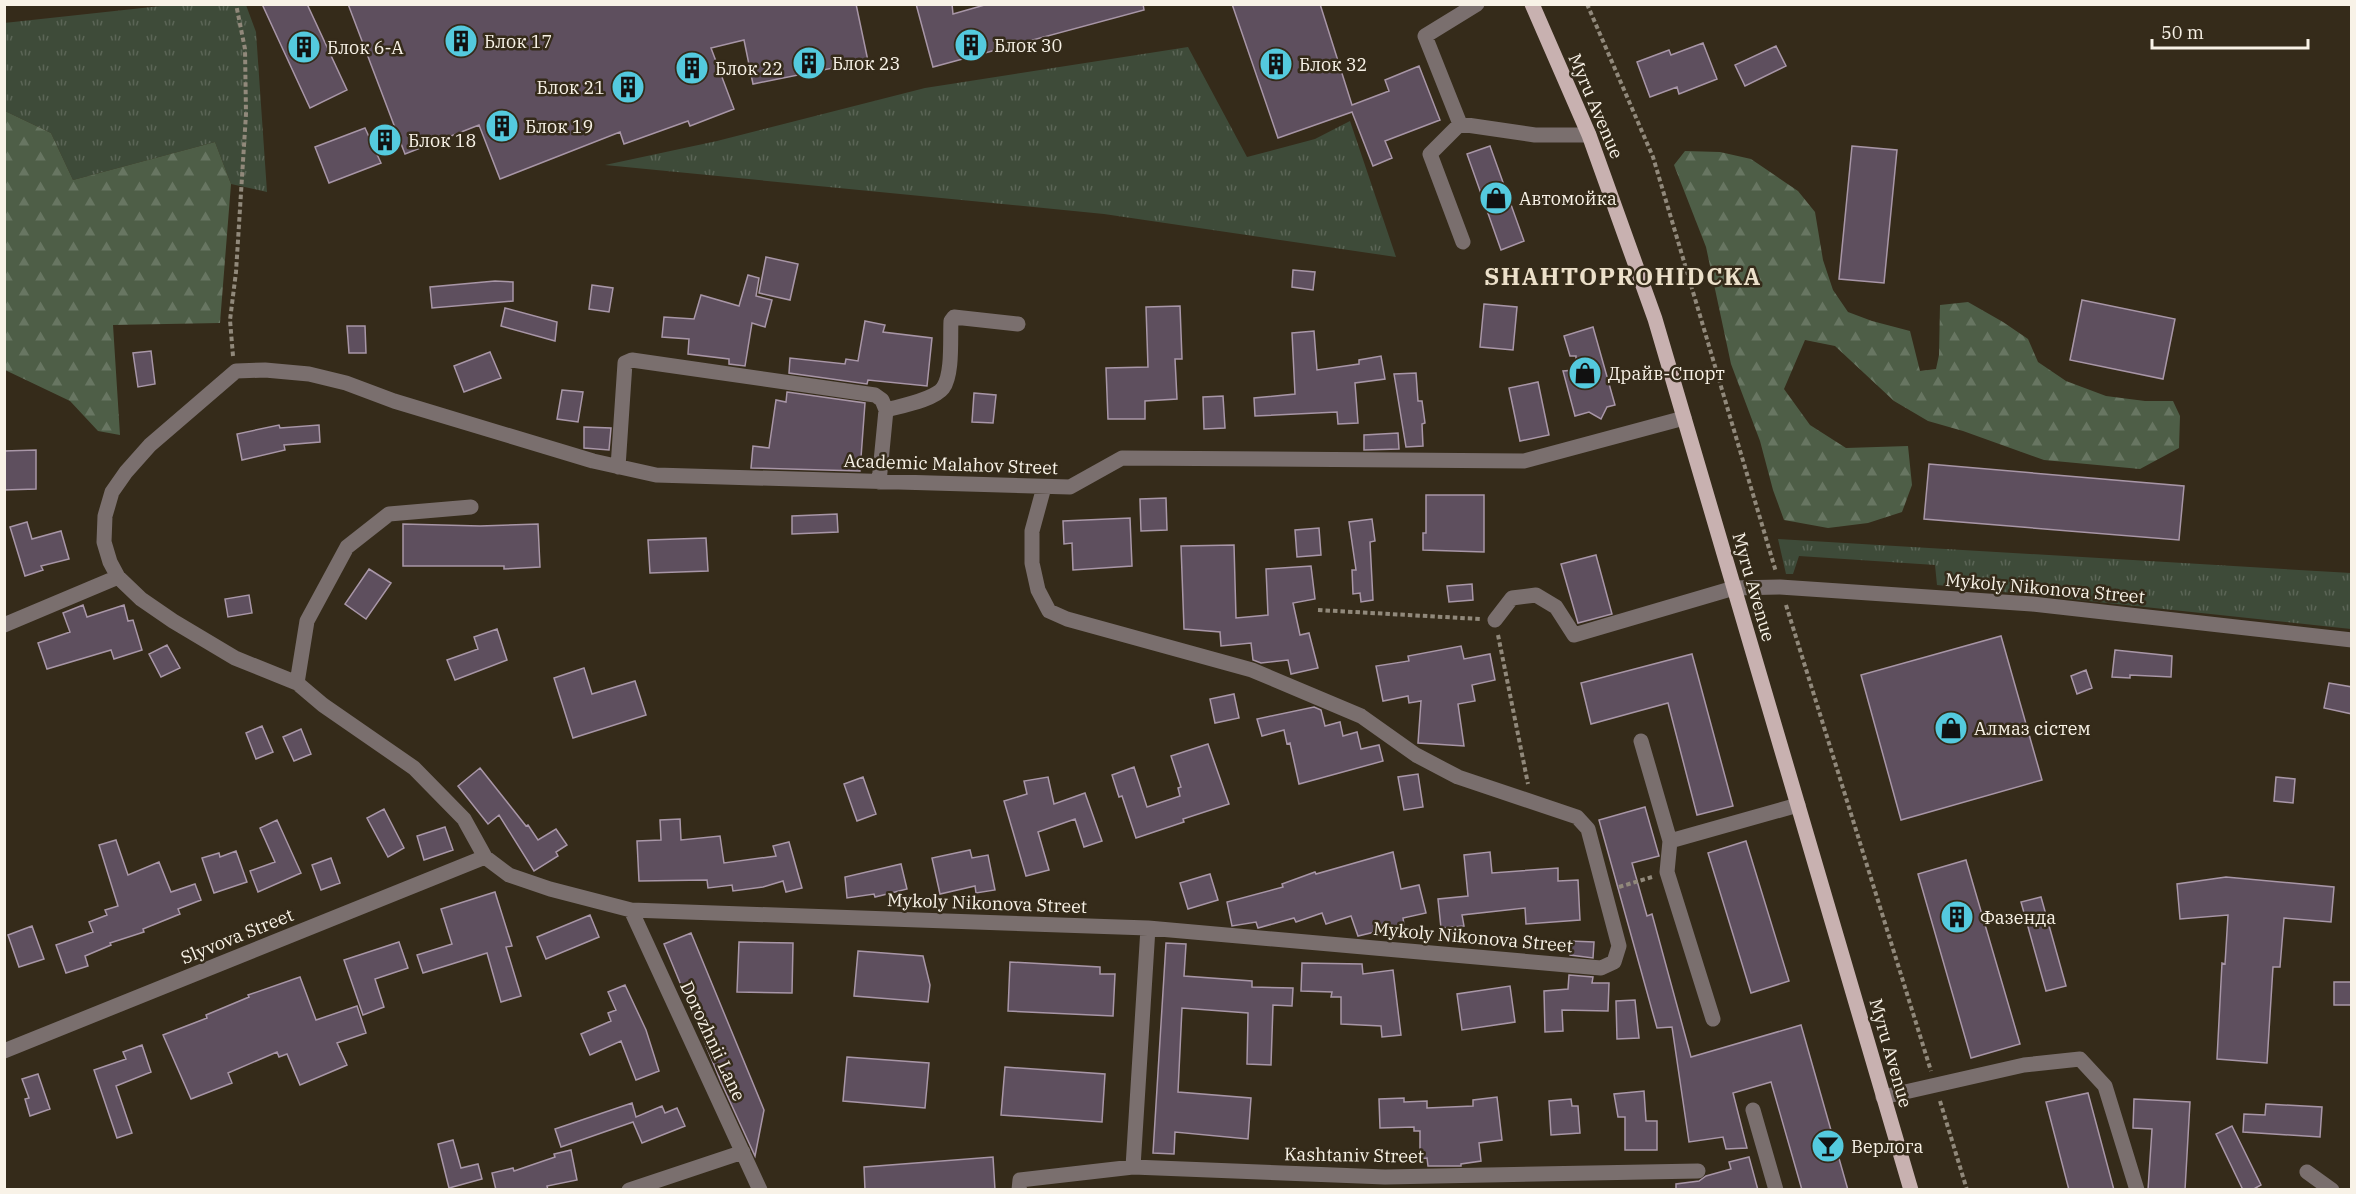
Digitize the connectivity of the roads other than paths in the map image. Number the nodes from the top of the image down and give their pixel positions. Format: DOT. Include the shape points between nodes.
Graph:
graph roads {
  1 [pos="1477,4"];
  2 [pos="1532,4"];
  3 [pos="1460,124"];
  4 [pos="1589,135"];
  5 [pos="1463,242"];
  6 [pos="1018,324"];
  7 [pos="886,410"];
  8 [pos="1684,418"];
  9 [pos="618,467"];
  10 [pos="879,482"];
  11 [pos="1044,487"];
  12 [pos="471,507"];
  13 [pos="118,577"];
  14 [pos="1734,588"];
  15 [pos="1495,620"];
  16 [pos="4,625"];
  17 [pos="2352,640"];
  18 [pos="297,683"];
  19 [pos="1641,741"];
  20 [pos="1798,805"];
  21 [pos="1670,841"];
  22 [pos="485,857"];
  23 [pos="631,910"];
  24 [pos="1148,928"];
  25 [pos="1713,1019"];
  26 [pos="4,1051"];
  27 [pos="1883,1097"];
  28 [pos="1753,1110"];
  29 [pos="743,1152"];
  30 [pos="1132,1167"];
  31 [pos="1698,1171"];
  32 [pos="2307,1172"];
  33 [pos="629,1190"];
  34 [pos="760,1190"];
  35 [pos="1019,1190"];
  36 [pos="1776,1190"];
  37 [pos="1911,1190"];
  38 [pos="2137,1190"];
  39 [pos="2332,1190"];
  1 -- 3 [label="street" via="1425,36"];
  2 -- 4 [label="main road, Myru Avenue"];
  3 -- 4 [label="street" via="1535,135"];
  3 -- 5 [label="street" via="1430,154"];
  4 -- 8 [label="main road, Myru Avenue" via="1655,319"];
  6 -- 7 [label="street" via="954,317 944,387 936,394"];
  7 -- 9 [label="street" via="875,395 627,361"];
  7 -- 10 [label="street"];
  8 -- 11 [label="street, Academic Malahov Street" via="1524,461 1122,458 1070,487"];
  8 -- 14 [label="main road, Myru Avenue"];
  9 -- 10 [label="street, Academic Malahov Street" via="656,475"];
  9 -- 13 [label="street, Academic Malahov Street" via="394,401 346,383 309,374 236,371 150,445 112,492 105,516 104,542"];
  10 -- 11 [label="street, Academic Malahov Street"];
  11 -- 24 [label="street, Mykoly Nikonova Street" via="1032,531 1032,563 1038,590 1049,611 1252,670 1361,716 1416,755 1458,777 1577,817 1588,829 1619,946 1614,962 1601,968"];
  12 -- 18 [label="street" via="389,514 347,547 307,621"];
  13 -- 16 [label="street"];
  13 -- 18 [label="street" via="173,621 236,658"];
  14 -- 15 [label="street, Mykoly Nikonova Street" via="1574,635 1556,607 1536,595 1512,598"];
  14 -- 17 [label="street, Mykoly Nikonova Street" via="1780,587 2032,604"];
  14 -- 20 [label="main road, Myru Avenue"];
  18 -- 22 [label="street" via="414,768 464,819"];
  19 -- 21 [label="street"];
  20 -- 21 [label="street"];
  20 -- 27 [label="main road, Myru Avenue"];
  21 -- 25 [label="street" via="1667,872"];
  22 -- 23 [label="street, Mykoly Nikonova Street" via="510,874 550,889"];
  22 -- 26 [label="street, Slyvova Street"];
  23 -- 24 [label="street, Mykoly Nikonova Street"];
  23 -- 29 [label="street, Dorozhnii Lane"];
  24 -- 30 [label="street"];
  27 -- 37 [label="main road, Myru Avenue"];
  27 -- 38 [label="street" via="2024,1065 2079,1059 2105,1086"];
  28 -- 36 [label="street"];
  29 -- 33 [label="street"];
  29 -- 34 [label="street, Dorozhnii Lane"];
  30 -- 31 [label="street, Kashtaniv Street" via="1385,1176"];
  30 -- 35 [label="street, Kashtaniv Street" via="1020,1180"];
  32 -- 39 [label="street"];
}
